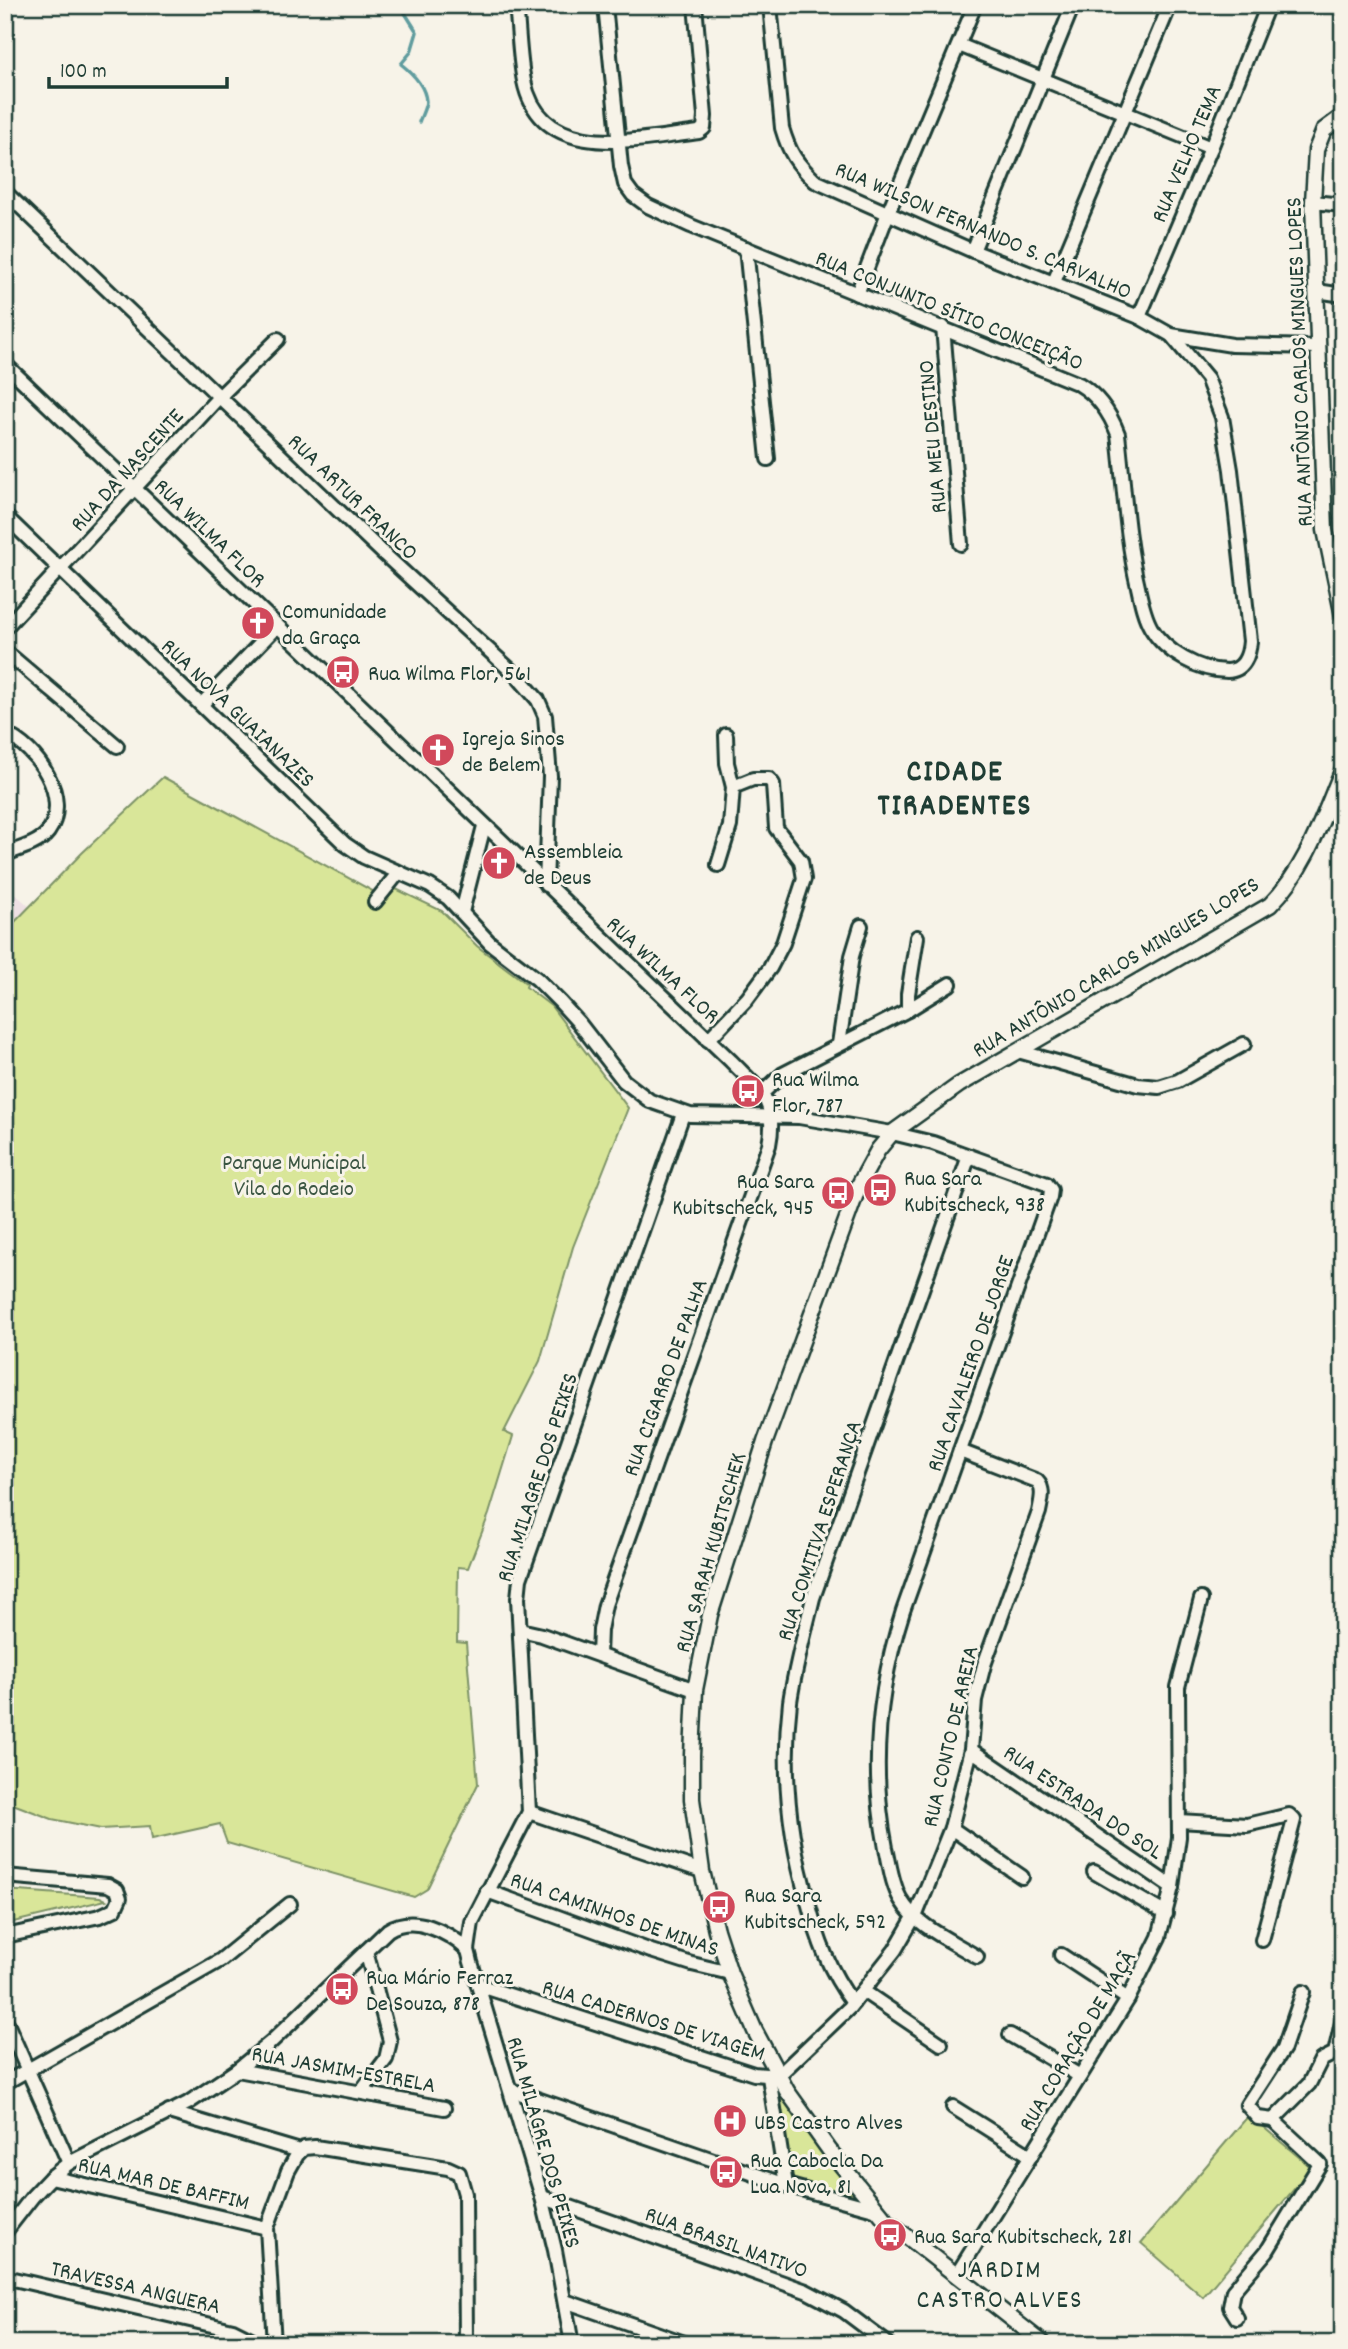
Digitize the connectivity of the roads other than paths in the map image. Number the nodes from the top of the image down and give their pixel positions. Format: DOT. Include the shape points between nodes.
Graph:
graph roads {
  1 [pos="516,5"];
  2 [pos="606,5"];
  3 [pos="695,5"];
  4 [pos="770,5"];
  5 [pos="975,5"];
  6 [pos="1073,5"];
  7 [pos="1170,5"];
  8 [pos="1268,5"];
  9 [pos="959,45"];
  10 [pos="1042,78"];
  11 [pos="1126,114"];
  12 [pos="1343,116"];
  13 [pos="618,141"];
  14 [pos="1211,148"];
  15 [pos="5,192"];
  16 [pos="1313,202"];
  17 [pos="1343,205"];
  18 [pos="888,213"];
  19 [pos="746,248"];
  20 [pos="973,251"];
  21 [pos="1054,282"];
  22 [pos="1317,291"];
  23 [pos="857,294"];
  24 [pos="1343,295"];
  25 [pos="1139,317"];
  26 [pos="943,327"];
  27 [pos="1171,335"];
  28 [pos="278,339"];
  29 [pos="1318,346"];
  30 [pos="5,364"];
  31 [pos="219,397"];
  32 [pos="768,459"];
  33 [pos="137,489"];
  34 [pos="5,516"];
  35 [pos="961,544"];
  36 [pos="62,569"];
  37 [pos="1343,616"];
  38 [pos="277,626"];
  39 [pos="5,628"];
  40 [pos="5,651"];
  41 [pos="202,704"];
  42 [pos="5,734"];
  43 [pos="726,735"];
  44 [pos="117,747"];
  45 [pos="1343,769"];
  46 [pos="733,787"];
  47 [pos="484,826"];
  48 [pos="5,854"];
  49 [pos="718,866"];
  50 [pos="399,872"];
  51 [pos="546,885"];
  52 [pos="376,902"];
  53 [pos="462,912"];
  54 [pos="861,926"];
  55 [pos="917,937"];
  56 [pos="950,984"];
  57 [pos="908,1010"];
  58 [pos="708,1040"];
  59 [pos="839,1044"];
  60 [pos="1244,1044"];
  61 [pos="1018,1051"];
  62 [pos="761,1094"];
  63 [pos="683,1114"];
  64 [pos="772,1115"];
  65 [pos="892,1133"];
  66 [pos="970,1156"];
  67 [pos="960,1451"];
  68 [pos="1201,1599"];
  69 [pos="520,1630"];
  70 [pos="599,1655"];
  71 [pos="695,1690"];
  72 [pos="971,1750"];
  73 [pos="528,1812"];
  74 [pos="1179,1821"];
  75 [pos="951,1828"];
  76 [pos="702,1871"];
  77 [pos="1094,1871"];
  78 [pos="5,1876"];
  79 [pos="1022,1877"];
  80 [pos="1172,1887"];
  81 [pos="487,1891"];
  82 [pos="290,1905"];
  83 [pos="1166,1914"];
  84 [pos="915,1916"];
  85 [pos="5,1936"];
  86 [pos="1262,1940"];
  87 [pos="468,1950"];
  88 [pos="366,1951"];
  89 [pos="1061,1955"];
  90 [pos="977,1957"];
  91 [pos="730,1973"];
  92 [pos="478,1985"];
  93 [pos="863,1991"];
  94 [pos="1303,1992"];
  95 [pos="1128,1998"];
  96 [pos="853,2003"];
  97 [pos="1343,2018"];
  98 [pos="5,2019"];
  99 [pos="1010,2035"];
  100 [pos="941,2044"];
  101 [pos="28,2070"];
  102 [pos="237,2070"];
  103 [pos="773,2076"];
  104 [pos="1080,2076"];
  105 [pos="5,2083"];
  106 [pos="510,2090"];
  107 [pos="361,2092"];
  108 [pos="953,2107"];
  109 [pos="444,2108"];
  110 [pos="169,2112"];
  111 [pos="1273,2120"];
  112 [pos="300,2151"];
  113 [pos="1031,2156"];
  114 [pos="69,2163"];
  115 [pos="51,2177"];
  116 [pos="786,2186"];
  117 [pos="542,2197"];
  118 [pos="878,2210"];
  119 [pos="267,2228"];
  120 [pos="5,2232"];
  121 [pos="956,2276"];
  122 [pos="5,2277"];
  123 [pos="565,2301"];
  124 [pos="1237,2318"];
  125 [pos="663,2340"];
  126 [pos="255,2344"];
  127 [pos="274,2344"];
  128 [pos="466,2344"];
  129 [pos="572,2344"];
  130 [pos="687,2344"];
  131 [pos="888,2344"];
  132 [pos="1044,2344"];
  1 -- 13 [label="street" via="524,82 533,104 563,134"];
  2 -- 13 [label="street, RUA CONJUNTO SÍTIO CONCEIÇÃO"];
  3 -- 13 [label="street" via="704,128"];
  4 -- 18 [label="street, RUA WILSON FERNANDO S. CARVALHO" via="788,148 815,181"];
  5 -- 9 [label="street"];
  6 -- 10 [label="street"];
  7 -- 11 [label="street"];
  8 -- 14 [label="street, RUA VELHO TEMA"];
  9 -- 10 [label="street"];
  9 -- 18 [label="street"];
  10 -- 11 [label="street"];
  10 -- 20 [label="street"];
  11 -- 14 [label="street"];
  11 -- 21 [label="street"];
  12 -- 16 [label="street, RUA ANTÔNIO CARLOS MINGUES LOPES" via="1324,130 1316,150"];
  13 -- 19 [label="street, RUA CONJUNTO SÍTIO CONCEIÇÃO" via="625,184 633,195 648,206"];
  14 -- 25 [label="street, RUA VELHO TEMA"];
  15 -- 31 [label="street, RUA ARTUR FRANCO"];
  16 -- 17 [label="street"];
  16 -- 22 [label="street, RUA ANTÔNIO CARLOS MINGUES LOPES"];
  18 -- 20 [label="street, RUA WILSON FERNANDO S. CARVALHO"];
  18 -- 23 [label="street"];
  19 -- 23 [label="street, RUA CONJUNTO SÍTIO CONCEIÇÃO"];
  19 -- 32 [label="street"];
  20 -- 21 [label="street, RUA WILSON FERNANDO S. CARVALHO"];
  21 -- 25 [label="street, RUA WILSON FERNANDO S. CARVALHO"];
  22 -- 24 [label="street"];
  22 -- 29 [label="street, RUA ANTÔNIO CARLOS MINGUES LOPES"];
  23 -- 26 [label="street, RUA CONJUNTO SÍTIO CONCEIÇÃO"];
  25 -- 27 [label="street, RUA WILSON FERNANDO S. CARVALHO"];
  26 -- 27 [label="street, RUA CONJUNTO SÍTIO CONCEIÇÃO" via="1079,384 1100,401 1118,434 1131,559 1150,627 1160,642 1179,656 1227,671 1244,663 1250,641 1227,443 1207,378"];
  26 -- 35 [label="street, RUA MEU DESTINO"];
  27 -- 29 [label="street, RUA WILSON FERNANDO S. CARVALHO" via="1232,345"];
  28 -- 31 [label="street, RUA DA NASCENTE"];
  29 -- 37 [label="street, RUA ANTÔNIO CARLOS MINGUES LOPES" via="1325,530"];
  30 -- 33 [label="street, RUA WILMA FLOR"];
  31 -- 33 [label="street, RUA DA NASCENTE"];
  31 -- 51 [label="street, RUA ARTUR FRANCO" via="538,700 545,716 550,776"];
  33 -- 36 [label="street, RUA DA NASCENTE"];
  33 -- 38 [label="street, RUA WILMA FLOR"];
  34 -- 36 [label="street, RUA NOVA GUAIANAZES"];
  36 -- 39 [label="street, RUA DA NASCENTE"];
  36 -- 41 [label="street, RUA NOVA GUAIANAZES"];
  38 -- 41 [label="street"];
  38 -- 47 [label="street, RUA WILMA FLOR"];
  40 -- 44 [label="street"];
  41 -- 50 [label="street, RUA NOVA GUAIANAZES" via="345,844"];
  42 -- 48 [label="street" via="18,739 46,769 54,801 47,833"];
  43 -- 46 [label="street"];
  45 -- 61 [label="street, RUA ANTÔNIO CARLOS MINGUES LOPES" via="1300,866 1270,905"];
  46 -- 49 [label="street" via="730,826"];
  46 -- 58 [label="street" via="752,779 772,781 776,828 801,861 804,879 770,968"];
  47 -- 51 [label="street, RUA WILMA FLOR"];
  47 -- 53 [label="street"];
  50 -- 52 [label="street"];
  50 -- 53 [label="street, RUA NOVA GUAIANAZES" via="438,891"];
  51 -- 58 [label="street, RUA WILMA FLOR"];
  53 -- 63 [label="street, RUA NOVA GUAIANAZES" via="490,943 560,1002 624,1081 650,1101"];
  54 -- 59 [label="street"];
  55 -- 57 [label="street"];
  56 -- 57 [label="street"];
  57 -- 59 [label="street"];
  58 -- 62 [label="street, RUA WILMA FLOR"];
  59 -- 62 [label="street" via="783,1074"];
  60 -- 61 [label="street" via="1159,1087 1138,1086"];
  61 -- 65 [label="street, RUA ANTÔNIO CARLOS MINGUES LOPES" via="959,1085"];
  62 -- 64 [label="street, RUA WILMA FLOR"];
  63 -- 64 [label="street, RUA CAVALEIRO DE JORGE"];
  63 -- 69 [label="street, RUA MILAGRE DOS PEIXES" via="523,1570"];
  64 -- 65 [label="street, RUA CAVALEIRO DE JORGE"];
  64 -- 70 [label="street, RUA CIGARRO DE PALHA" via="768,1145 605,1605"];
  65 -- 66 [label="street, RUA CAVALEIRO DE JORGE"];
  65 -- 71 [label="street, RUA SARAH KUBITSCHEK" via="860,1183 765,1442 713,1602"];
  66 -- 67 [label="street, RUA CAVALEIRO DE JORGE" via="1039,1180 1051,1190"];
  66 -- 96 [label="street, RUA COMITIVA ESPERANÇA" via="813,1598 790,1703 787,1786 800,1874 827,1962"];
  67 -- 72 [label="street, RUA CONTO DE AREIA" via="1037,1481 1042,1494 984,1665 975,1700"];
  67 -- 84 [label="street, RUA CAVALEIRO DE JORGE" via="895,1638 879,1717 876,1753 885,1842 901,1900"];
  68 -- 74 [label="street, RUA CORAÇÃO DE MAÇÃ" via="1178,1687"];
  69 -- 70 [label="street"];
  69 -- 73 [label="street, RUA MILAGRE DOS PEIXES"];
  70 -- 71 [label="street"];
  71 -- 76 [label="street, RUA SARAH KUBITSCHEK" via="692,1799"];
  72 -- 75 [label="street, RUA CONTO DE AREIA"];
  72 -- 80 [label="street, RUA ESTRADA DO SOL"];
  73 -- 76 [label="street"];
  73 -- 81 [label="street, RUA MILAGRE DOS PEIXES"];
  74 -- 80 [label="street, RUA CORAÇÃO DE MAÇÃ"];
  74 -- 86 [label="street" via="1247,1825 1289,1815 1294,1820"];
  75 -- 79 [label="street"];
  75 -- 84 [label="street, RUA CONTO DE AREIA"];
  76 -- 91 [label="street, RUA SARAH KUBITSCHEK"];
  77 -- 83 [label="street"];
  78 -- 85 [label="street" via="108,1885 121,1898 115,1909 100,1916"];
  80 -- 83 [label="street, RUA CORAÇÃO DE MAÇÃ"];
  81 -- 87 [label="street, RUA MILAGRE DOS PEIXES" via="472,1922"];
  81 -- 91 [label="street, RUA CAMINHOS DE MINAS" via="651,1951"];
  82 -- 101 [label="street" via="220,1960"];
  83 -- 95 [label="street, RUA CORAÇÃO DE MAÇÃ" via="1150,1958"];
  84 -- 90 [label="street"];
  84 -- 93 [label="street, RUA CONTO DE AREIA"];
  87 -- 88 [label="street" via="432,1928 411,1922 398,1923"];
  87 -- 92 [label="street, RUA MILAGRE DOS PEIXES"];
  88 -- 102 [label="street"];
  88 -- 107 [label="street" via="390,2041 386,2059"];
  89 -- 95 [label="street"];
  91 -- 103 [label="street, RUA SARAH KUBITSCHEK"];
  92 -- 103 [label="street, RUA CADERNOS DE VIAGEM" via="754,2074"];
  92 -- 106 [label="street, RUA MILAGRE DOS PEIXES"];
  93 -- 96 [label="street, RUA CONTO DE AREIA"];
  93 -- 100 [label="street"];
  94 -- 111 [label="street" via="1284,2048 1247,2105 1258,2118"];
  95 -- 104 [label="street, RUA CORAÇÃO DE MAÇÃ"];
  96 -- 103 [label="street, RUA CONTO DE AREIA"];
  97 -- 111 [label="street" via="1335,2053 1321,2060 1309,2084"];
  98 -- 101 [label="street"];
  99 -- 104 [label="street"];
  101 -- 105 [label="street"];
  101 -- 114 [label="street"];
  102 -- 107 [label="street, RUA JASMIM-ESTRELA"];
  102 -- 110 [label="street"];
  103 -- 116 [label="street"];
  103 -- 118 [label="street, RUA SARAH KUBITSCHEK"];
  104 -- 113 [label="street, RUA CORAÇÃO DE MAÇÃ"];
  106 -- 116 [label="street"];
  106 -- 117 [label="street, RUA MILAGRE DOS PEIXES"];
  107 -- 109 [label="street, RUA JASMIM-ESTRELA"];
  108 -- 113 [label="street"];
  110 -- 112 [label="street"];
  110 -- 114 [label="street"];
  111 -- 124 [label="street" via="1320,2164 1266,2251 1233,2291 1230,2307"];
  112 -- 119 [label="street"];
  112 -- 128 [label="street" via="315,2147 459,2173 465,2194"];
  113 -- 121 [label="street, RUA CORAÇÃO DE MAÇÃ"];
  114 -- 115 [label="street"];
  115 -- 119 [label="street, RUA MAR DE BAFFIM"];
  115 -- 120 [label="street"];
  116 -- 118 [label="street"];
  117 -- 123 [label="street, RUA MILAGRE DOS PEIXES"];
  117 -- 131 [label="street, RUA BRASIL NATIVO" via="806,2291 844,2311"];
  118 -- 121 [label="street, RUA SARAH KUBITSCHEK"];
  119 -- 127 [label="street"];
  121 -- 132 [label="street, RUA SARAH KUBITSCHEK"];
  122 -- 126 [label="street, TRAVESSA ANGUERA" via="233,2330"];
  123 -- 125 [label="street"];
  123 -- 129 [label="street, RUA MILAGRE DOS PEIXES"];
  125 -- 130 [label="street"];
}
